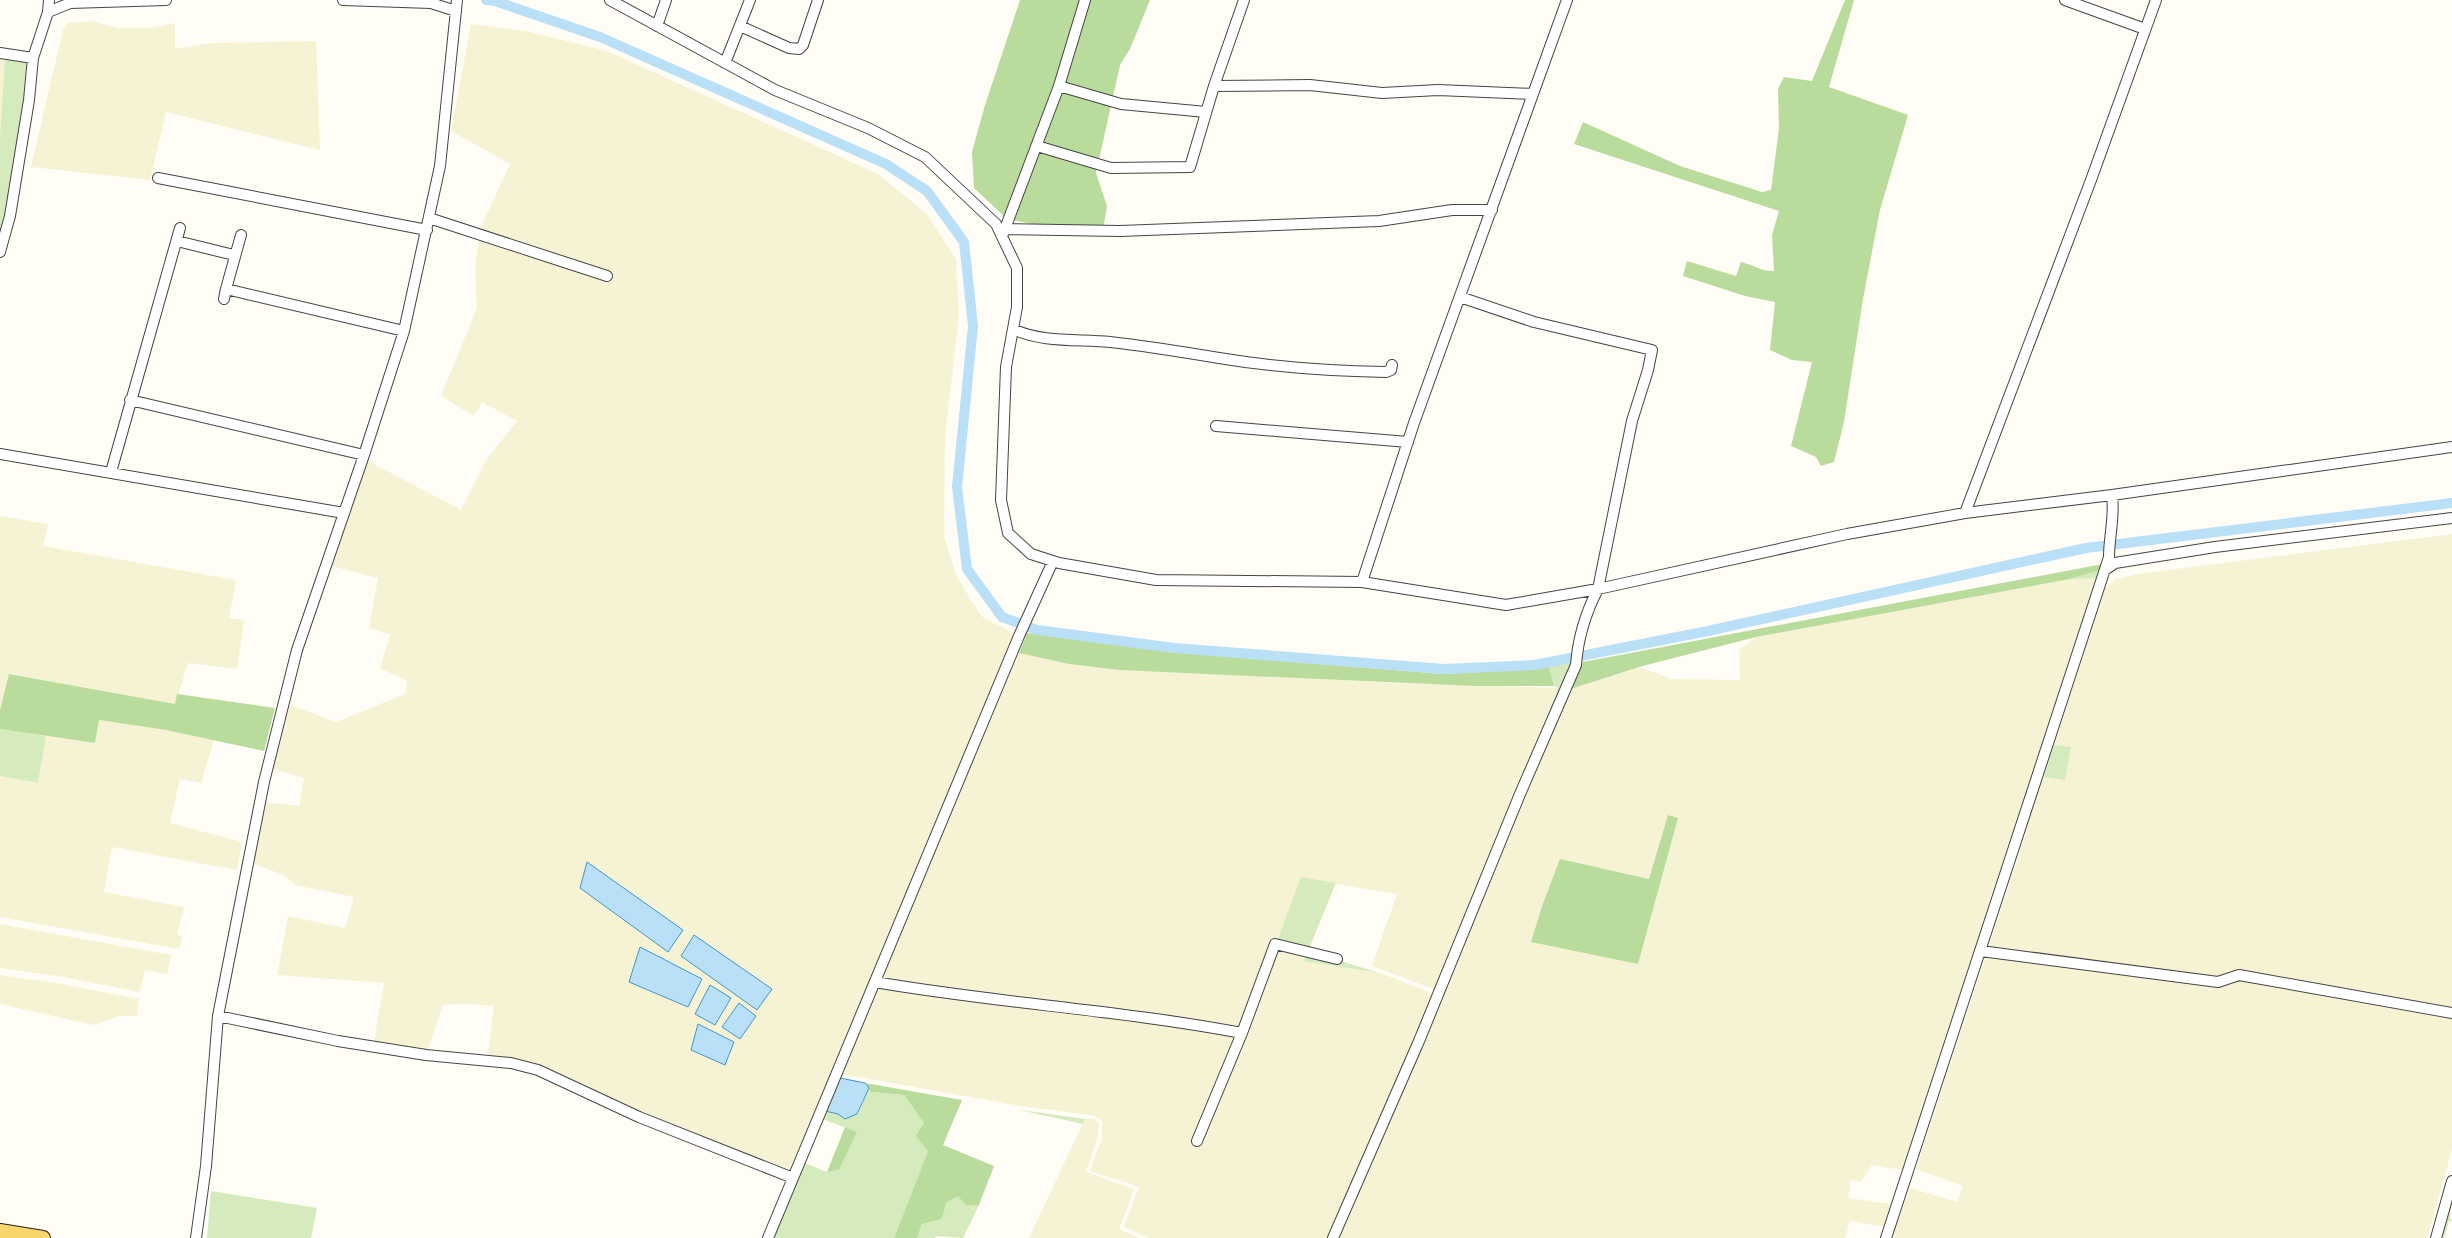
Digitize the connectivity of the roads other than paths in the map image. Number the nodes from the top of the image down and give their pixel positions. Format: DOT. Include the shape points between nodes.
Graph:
graph roads {
  1 [pos="166,0"];
  2 [pos="343,0"];
  3 [pos="610,0"];
  4 [pos="666,0"];
  5 [pos="750,0"];
  6 [pos="818,0"];
  7 [pos="1085,0"];
  8 [pos="1244,0"];
  9 [pos="1567,0"];
  10 [pos="2065,0"];
  11 [pos="2156,0"];
  12 [pos="456,5"];
  13 [pos="49,6"];
  14 [pos="656,26"];
  15 [pos="740,26"];
  16 [pos="2146,29"];
  17 [pos="0,53"];
  18 [pos="33,58"];
  19 [pos="725,63"];
  20 [pos="1059,86"];
  21 [pos="1214,86"];
  22 [pos="1533,94"];
  23 [pos="1206,112"];
  24 [pos="1038,146"];
  25 [pos="158,178"];
  26 [pos="1492,210"];
  27 [pos="429,218"];
  28 [pos="180,228"];
  29 [pos="427,230"];
  30 [pos="1004,233"];
  31 [pos="241,235"];
  32 [pos="177,241"];
  33 [pos="0,252"];
  34 [pos="234,256"];
  35 [pos="607,276"];
  36 [pos="1460,297"];
  37 [pos="1013,329"];
  38 [pos="404,331"];
  39 [pos="1392,365"];
  40 [pos="130,400"];
  41 [pos="1216,426"];
  42 [pos="1408,442"];
  43 [pos="2452,447"];
  44 [pos="0,454"];
  45 [pos="364,455"];
  46 [pos="111,472"];
  47 [pos="2112,495"];
  48 [pos="344,513"];
  49 [pos="1964,513"];
  50 [pos="2452,518"];
  51 [pos="1053,561"];
  52 [pos="2105,570"];
  53 [pos="1362,582"];
  54 [pos="1598,590"];
  55 [pos="1981,951"];
  56 [pos="1337,958"];
  57 [pos="875,982"];
  58 [pos="2452,1013"];
  59 [pos="218,1016"];
  60 [pos="1242,1033"];
  61 [pos="1198,1141"];
  62 [pos="793,1178"];
  63 [pos="2452,1181"];
  64 [pos="0,1231"];
  65 [pos="43,1238"];
  66 [pos="196,1238"];
  67 [pos="768,1238"];
  68 [pos="1333,1238"];
  69 [pos="1886,1238"];
  70 [pos="2436,1238"];
  1 -- 13 [label="street"];
  2 -- 12 [label="street"];
  3 -- 14 [label="street"];
  4 -- 14 [label="street"];
  5 -- 15 [label="street"];
  6 -- 15 [label="street" via="803,45 798,49"];
  7 -- 20 [label="street"];
  8 -- 21 [label="street"];
  9 -- 22 [label="street"];
  10 -- 16 [label="street"];
  11 -- 16 [label="street"];
  12 -- 27 [label="street" via="444,135"];
  13 -- 18 [label="street"];
  14 -- 19 [label="street"];
  15 -- 19 [label="street"];
  16 -- 49 [label="street"];
  17 -- 18 [label="street"];
  18 -- 33 [label="street" via="10,216"];
  19 -- 30 [label="street" via="775,90 868,128 925,157"];
  20 -- 23 [label="street" via="1121,104"];
  20 -- 24 [label="street"];
  21 -- 22 [label="street" via="1310,85 1382,93 1438,90"];
  21 -- 23 [label="street"];
  22 -- 26 [label="street"];
  23 -- 24 [label="street" via="1190,167 1111,168"];
  24 -- 30 [label="street"];
  25 -- 29 [label="street"];
  26 -- 30 [label="street" via="1452,210 1379,221"];
  26 -- 36 [label="street"];
  27 -- 29 [label="street"];
  27 -- 35 [label="street"];
  28 -- 32 [label="street"];
  29 -- 38 [label="street"];
  30 -- 37 [label="street" via="1017,268 1017,307"];
  31 -- 34 [label="street"];
  32 -- 34 [label="street"];
  32 -- 40 [label="street"];
  34 -- 38 [label="street" via="225,294"];
  36 -- 42 [label="street"];
  36 -- 54 [label="street" via="1534,322 1652,350 1632,421"];
  37 -- 39 [label="street" via="1028,336 1110,342 1283,365 1386,372"];
  37 -- 51 [label="street" via="1006,367 1001,500 1008,533 1031,554"];
  38 -- 45 [label="street"];
  40 -- 45 [label="street"];
  40 -- 46 [label="street"];
  41 -- 42 [label="street"];
  42 -- 53 [label="street"];
  43 -- 47 [label="street"];
  44 -- 46 [label="street"];
  45 -- 48 [label="street"];
  46 -- 48 [label="street"];
  47 -- 49 [label="street"];
  47 -- 52 [label="street" via="2110,557"];
  48 -- 59 [label="street" via="297,650 264,782"];
  49 -- 54 [label="street" via="1847,534"];
  50 -- 52 [label="street" via="2215,547 2115,563"];
  51 -- 53 [label="street" via="1156,580"];
  51 -- 57 [label="street"];
  52 -- 55 [label="street"];
  53 -- 54 [label="street" via="1506,605"];
  54 -- 68 [label="street" via="1586,611 1577,642 1576,665"];
  55 -- 58 [label="street" via="2218,982 2239,975"];
  55 -- 69 [label="street"];
  56 -- 60 [label="street" via="1275,944"];
  57 -- 60 [label="street" via="944,994 1172,1020"];
  57 -- 62 [label="street"];
  59 -- 62 [label="street" via="338,1041 426,1055 511,1063 538,1070 639,1117"];
  59 -- 66 [label="street" via="206,1166"];
  60 -- 61 [label="street"];
  62 -- 67 [label="street"];
  63 -- 70 [label="street"];
  64 -- 65 [label="main road"];
}
